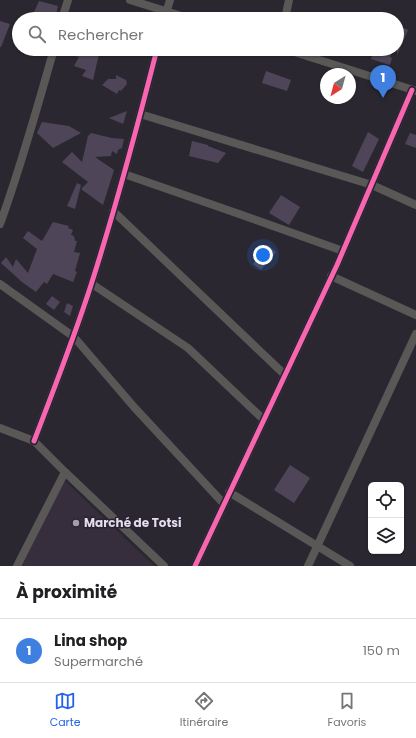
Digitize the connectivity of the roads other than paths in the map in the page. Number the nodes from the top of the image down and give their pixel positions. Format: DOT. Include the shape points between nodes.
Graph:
graph roads {
  1 [pos="68,0"];
  2 [pos="130,0"];
  3 [pos="170,0"];
  4 [pos="289,0"];
  5 [pos="64,12"];
  6 [pos="158,12"];
  7 [pos="166,12"];
  8 [pos="286,12"];
  9 [pos="52,56"];
  10 [pos="154,56"];
  11 [pos="306,56"];
  12 [pos="414,91"];
  13 [pos="140,114"];
  14 [pos="124,174"];
  15 [pos="372,184"];
  16 [pos="416,206"];
  17 [pos="113,211"];
  18 [pos="0,224"];
  19 [pos="343,251"];
  20 [pos="332,276"];
  21 [pos="0,284"];
  22 [pos="92,284"];
  23 [pos="416,315"];
  24 [pos="416,334"];
  25 [pos="74,337"];
  26 [pos="285,376"];
  27 [pos="264,420"];
  28 [pos="0,428"];
  29 [pos="34,441"];
  30 [pos="65,472"];
  31 [pos="229,492"];
  32 [pos="224,504"];
  33 [pos="317,547"];
  34 [pos="17,566"];
  35 [pos="164,566"];
  36 [pos="196,566"];
  37 [pos="308,566"];
  38 [pos="350,566"];
  1 -- 5 [label="street"];
  2 -- 6 [label="street"];
  3 -- 7 [label="street"];
  4 -- 8 [label="street"];
  9 -- 18 [label="street"];
  10 -- 13 [label="street"];
  11 -- 12 [label="street"];
  12 -- 15 [label="street"];
  13 -- 14 [label="street"];
  13 -- 15 [label="street"];
  14 -- 17 [label="street"];
  14 -- 19 [label="street"];
  15 -- 16 [label="street"];
  15 -- 19 [label="street"];
  17 -- 22 [label="street"];
  17 -- 26 [label="street"];
  19 -- 20 [label="street"];
  20 -- 23 [label="street"];
  20 -- 26 [label="street"];
  21 -- 25 [label="street"];
  22 -- 25 [label="street"];
  22 -- 27 [label="street" via="188,348"];
  24 -- 33 [label="street"];
  25 -- 29 [label="street"];
  25 -- 32 [label="street" via="134,407"];
  26 -- 27 [label="street"];
  27 -- 31 [label="street"];
  28 -- 29 [label="street"];
  29 -- 30 [label="street"];
  30 -- 34 [label="street"];
  30 -- 35 [label="street"];
  31 -- 32 [label="street"];
  31 -- 33 [label="street"];
  32 -- 36 [label="street"];
  33 -- 37 [label="street"];
  33 -- 38 [label="street"];
}
